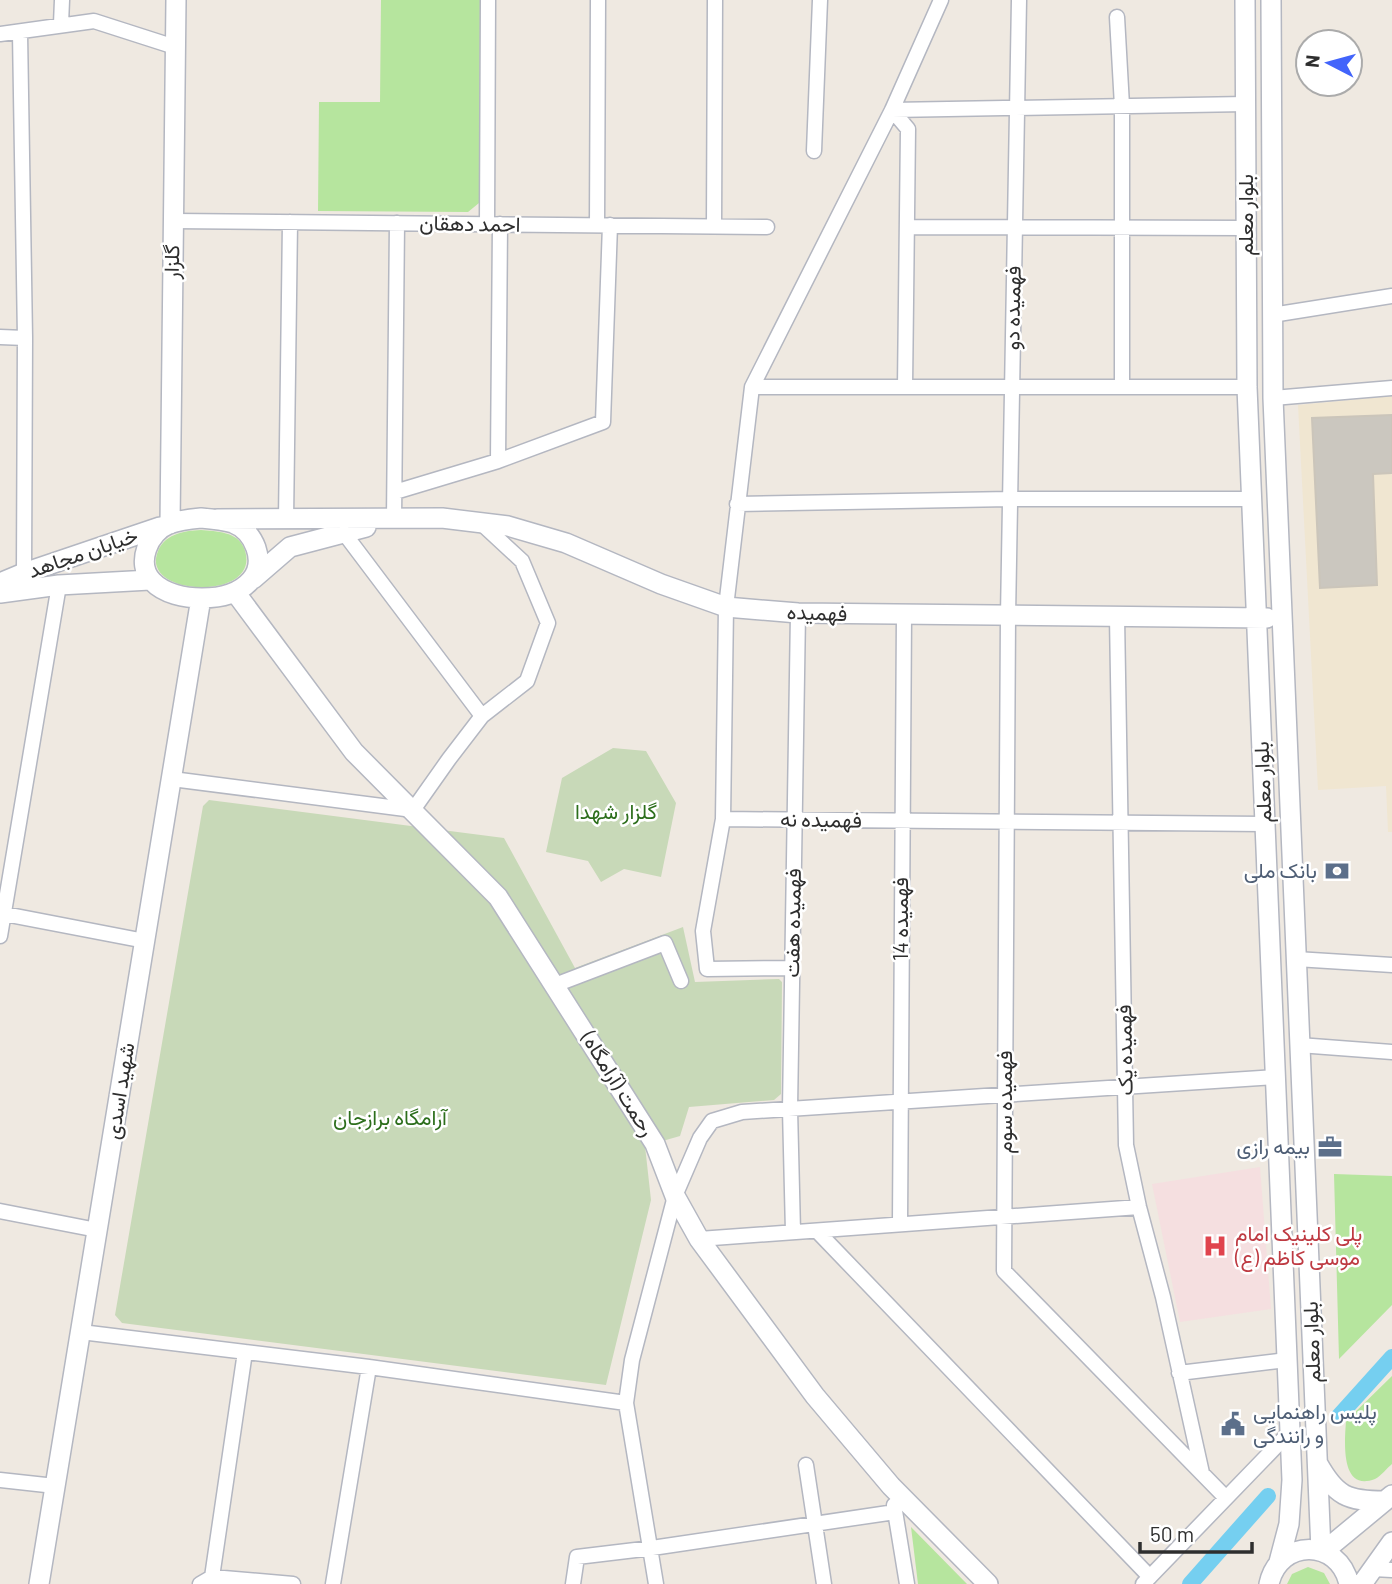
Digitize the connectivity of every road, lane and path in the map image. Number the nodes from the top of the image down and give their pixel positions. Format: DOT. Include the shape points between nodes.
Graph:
graph roads {
  1 [pos="62,0"];
  2 [pos="176,0"];
  3 [pos="488,0"];
  4 [pos="598,0"];
  5 [pos="715,0"];
  6 [pos="820,0"];
  7 [pos="941,0"];
  8 [pos="1019,0"];
  9 [pos="1245,0"];
  10 [pos="1271,0"];
  11 [pos="1117,17"];
  12 [pos="61,24"];
  13 [pos="20,33"];
  14 [pos="0,34"];
  15 [pos="175,47"];
  16 [pos="1246,104"];
  17 [pos="1122,106"];
  18 [pos="1016,109"];
  19 [pos="892,110"];
  20 [pos="814,151"];
  21 [pos="173,221"];
  22 [pos="290,222"];
  23 [pos="397,223"];
  24 [pos="493,224"];
  25 [pos="603,225"];
  26 [pos="714,226"];
  27 [pos="767,226"];
  28 [pos="908,227"];
  29 [pos="1014,228"];
  30 [pos="1122,228"];
  31 [pos="1246,228"];
  32 [pos="1392,296"];
  33 [pos="1272,315"];
  34 [pos="0,337"];
  35 [pos="25,338"];
  36 [pos="752,387"];
  37 [pos="905,387"];
  38 [pos="1012,387"];
  39 [pos="1122,387"];
  40 [pos="1247,387"];
  41 [pos="1392,388"];
  42 [pos="1273,398"];
  43 [pos="498,461"];
  44 [pos="395,492"];
  45 [pos="1010,499"];
  46 [pos="1250,499"];
  47 [pos="737,504"];
  48 [pos="217,519"];
  49 [pos="286,520"];
  50 [pos="394,520"];
  51 [pos="481,523"];
  52 [pos="168,524"];
  53 [pos="344,533"];
  54 [pos="24,573"];
  55 [pos="252,579"];
  56 [pos="150,580"];
  57 [pos="0,583"];
  58 [pos="59,585"];
  59 [pos="236,592"];
  60 [pos="0,593"];
  61 [pos="201,598"];
  62 [pos="726,607"];
  63 [pos="798,613"];
  64 [pos="904,615"];
  65 [pos="1008,616"];
  66 [pos="1117,617"];
  67 [pos="1282,618"];
  68 [pos="1256,619"];
  69 [pos="482,716"];
  70 [pos="172,779"];
  71 [pos="414,810"];
  72 [pos="723,819"];
  73 [pos="795,820"];
  74 [pos="902,821"];
  75 [pos="1006,822"];
  76 [pos="1126,823"];
  77 [pos="1264,824"];
  78 [pos="2,914"];
  79 [pos="0,936"];
  80 [pos="145,941"];
  81 [pos="1296,959"];
  82 [pos="1392,965"];
  83 [pos="792,968"];
  84 [pos="681,981"];
  85 [pos="555,985"];
  86 [pos="1299,1045"];
  87 [pos="1392,1052"];
  88 [pos="1275,1077"];
  89 [pos="1130,1086"];
  90 [pos="1005,1094"];
  91 [pos="900,1101"];
  92 [pos="790,1109"];
  93 [pos="675,1196"];
  94 [pos="1139,1207"];
  95 [pos="0,1211"];
  96 [pos="1004,1217"];
  97 [pos="900,1224"];
  98 [pos="97,1230"];
  99 [pos="817,1231"];
  100 [pos="793,1233"];
  101 [pos="699,1239"];
  102 [pos="81,1332"];
  103 [pos="245,1352"];
  104 [pos="1287,1360"];
  105 [pos="369,1367"];
  106 [pos="1179,1373"];
  107 [pos="626,1403"];
  108 [pos="1290,1432"];
  109 [pos="1317,1462"];
  110 [pos="806,1465"];
  111 [pos="1202,1474"];
  112 [pos="0,1480"];
  113 [pos="55,1486"];
  114 [pos="891,1486"];
  115 [pos="1226,1498"];
  116 [pos="1388,1498"];
  117 [pos="895,1512"];
  118 [pos="815,1522"];
  119 [pos="1392,1542"];
  120 [pos="652,1548"];
  121 [pos="1322,1551"];
  122 [pos="1376,1574"];
  123 [pos="1270,1576"];
  124 [pos="206,1580"];
  125 [pos="1146,1580"];
  126 [pos="39,1584"];
  127 [pos="293,1584"];
  128 [pos="333,1584"];
  129 [pos="573,1584"];
  130 [pos="656,1584"];
  131 [pos="824,1584"];
  132 [pos="907,1584"];
  133 [pos="988,1584"];
  134 [pos="1349,1584"];
  1 -- 12 [label="street"];
  2 -- 15 [label="street, گلزار"];
  3 -- 24 [label="street"];
  4 -- 25 [label="street"];
  5 -- 26 [label="street"];
  6 -- 20 [label="street"];
  7 -- 19 [label="street"];
  8 -- 18 [label="street, فهمیده دو"];
  9 -- 16 [label="street, بلوار معلم"];
  10 -- 33 [label="street, بلوار معلم"];
  11 -- 17 [label="street"];
  12 -- 13 [label="street"];
  12 -- 15 [label="street" via="94,21"];
  13 -- 14 [label="street"];
  13 -- 35 [label="street"];
  15 -- 21 [label="street, گلزار"];
  16 -- 17 [label="street"];
  16 -- 31 [label="street, بلوار معلم"];
  17 -- 18 [label="street"];
  17 -- 30 [label="street"];
  18 -- 19 [label="street"];
  18 -- 29 [label="street, فهمیده دو"];
  19 -- 28 [label="street" via="908,129"];
  19 -- 36 [label="street"];
  21 -- 22 [label="street, احمد دهقان"];
  21 -- 52 [label="street, گلزار"];
  22 -- 23 [label="street, احمد دهقان"];
  22 -- 49 [label="street"];
  23 -- 24 [label="street, احمد دهقان"];
  23 -- 44 [label="street"];
  24 -- 25 [label="street, احمد دهقان"];
  24 -- 43 [label="street"];
  25 -- 26 [label="street, احمد دهقان"];
  25 -- 43 [label="street" via="603,422"];
  26 -- 27 [label="street, احمد دهقان"];
  28 -- 29 [label="street"];
  28 -- 37 [label="street"];
  29 -- 30 [label="street"];
  29 -- 38 [label="street, فهمیده دو"];
  30 -- 31 [label="street"];
  30 -- 39 [label="street"];
  31 -- 40 [label="street, بلوار معلم"];
  32 -- 33 [label="street"];
  33 -- 42 [label="street, بلوار معلم"];
  34 -- 35 [label="street"];
  35 -- 54 [label="street"];
  36 -- 37 [label="street"];
  36 -- 47 [label="street"];
  37 -- 38 [label="street"];
  38 -- 39 [label="street"];
  38 -- 45 [label="street, فهمیده دو"];
  39 -- 40 [label="street"];
  40 -- 46 [label="street, بلوار معلم"];
  41 -- 42 [label="street"];
  42 -- 67 [label="street, بلوار معلم"];
  43 -- 44 [label="street"];
  44 -- 50 [label="street"];
  45 -- 46 [label="street"];
  45 -- 47 [label="street"];
  45 -- 65 [label="street, فهمیده دو"];
  46 -- 68 [label="street, بلوار معلم"];
  47 -- 62 [label="street"];
  48 -- 49 [label="street"];
  48 -- 52 [label="street"];
  48 -- 55 [label="street" via="235,524 252,537 259,558"];
  49 -- 50 [label="street"];
  50 -- 51 [label="street, فهمیده" via="442,518"];
  50 -- 53 [label="street"];
  51 -- 62 [label="street, فهمیده" via="566,543"];
  51 -- 69 [label="street" via="522,561 548,622 527,681"];
  52 -- 54 [label="street, خیابان مجاهد"];
  52 -- 56 [label="street" via="150,538 144,559"];
  53 -- 55 [label="street" via="290,547"];
  53 -- 69 [label="street"];
  54 -- 57 [label="street, خیابان مجاهد"];
  55 -- 59 [label="street"];
  56 -- 58 [label="street, خیابان مجاهد"];
  56 -- 61 [label="street" via="168,593"];
  58 -- 60 [label="street, خیابان مجاهد"];
  58 -- 78 [label="street"];
  59 -- 61 [label="street"];
  59 -- 71 [label="street, رحمت (آرامگاه)" via="354,752"];
  61 -- 70 [label="street, شهید اسدی"];
  62 -- 63 [label="street, فهمیده"];
  62 -- 72 [label="street"];
  63 -- 64 [label="street, فهمیده"];
  63 -- 73 [label="street, فهمیده هفت"];
  64 -- 65 [label="street, فهمیده"];
  64 -- 74 [label="street, فهمیده 14"];
  65 -- 66 [label="street, فهمیده"];
  65 -- 75 [label="street, فهمیده سوم"];
  66 -- 68 [label="street, فهمیده"];
  66 -- 76 [label="street, فهمیده یک"];
  67 -- 68 [label="street, فهمیده"];
  67 -- 81 [label="street, بلوار معلم"];
  68 -- 77 [label="street, بلوار معلم"];
  69 -- 71 [label="street"];
  70 -- 71 [label="street"];
  70 -- 80 [label="street, شهید اسدی"];
  71 -- 85 [label="street, رحمت (آرامگاه)" via="498,897"];
  72 -- 73 [label="street, فهمیده نه"];
  72 -- 83 [label="street" via="703,931 707,969"];
  73 -- 74 [label="street, فهمیده نه"];
  73 -- 83 [label="street, فهمیده هفت"];
  74 -- 75 [label="street, فهمیده نه"];
  74 -- 91 [label="street, فهمیده 14"];
  75 -- 76 [label="street, فهمیده نه"];
  75 -- 90 [label="street, فهمیده سوم"];
  76 -- 77 [label="street, فهمیده نه"];
  76 -- 89 [label="street, فهمیده یک"];
  77 -- 88 [label="street, بلوار معلم"];
  78 -- 79 [label="street"];
  78 -- 80 [label="street"];
  80 -- 98 [label="street, شهید اسدی"];
  81 -- 82 [label="street"];
  81 -- 86 [label="street, بلوار معلم"];
  83 -- 92 [label="street, فهمیده هفت"];
  84 -- 85 [label="street" via="666,943"];
  85 -- 93 [label="street, رحمت (آرامگاه)" via="655,1144"];
  86 -- 87 [label="street"];
  86 -- 109 [label="street, بلوار معلم"];
  88 -- 89 [label="street"];
  88 -- 104 [label="street, بلوار معلم"];
  89 -- 90 [label="street"];
  89 -- 94 [label="street, فهمیده یک" via="1126,1145"];
  90 -- 91 [label="street"];
  90 -- 96 [label="street, فهمیده سوم"];
  91 -- 92 [label="street"];
  91 -- 97 [label="street, فهمیده 14"];
  92 -- 93 [label="street" via="742,1112 712,1121"];
  92 -- 100 [label="street, فهمیده هفت"];
  93 -- 101 [label="street, رحمت (آرامگاه)"];
  93 -- 107 [label="street" via="632,1360"];
  94 -- 96 [label="street"];
  94 -- 106 [label="street, فهمیده یک"];
  95 -- 98 [label="street"];
  96 -- 97 [label="street"];
  96 -- 111 [label="street, فهمیده سوم" via="1004,1271"];
  97 -- 99 [label="street"];
  98 -- 102 [label="street, شهید اسدی"];
  99 -- 100 [label="street"];
  99 -- 125 [label="street"];
  100 -- 101 [label="street"];
  101 -- 114 [label="street, رحمت (آرامگاه)" via="815,1396"];
  102 -- 103 [label="street"];
  102 -- 113 [label="street, شهید اسدی"];
  103 -- 105 [label="street"];
  103 -- 124 [label="street"];
  104 -- 106 [label="street"];
  104 -- 108 [label="street, بلوار معلم"];
  105 -- 107 [label="street"];
  105 -- 128 [label="street"];
  106 -- 111 [label="street, فهمیده یک"];
  107 -- 120 [label="street"];
  108 -- 115 [label="street"];
  108 -- 123 [label="street, بلوار معلم" via="1289,1524"];
  109 -- 116 [label="street" via="1329,1484 1346,1497 1364,1501"];
  109 -- 121 [label="street, بلوار معلم"];
  110 -- 118 [label="street"];
  111 -- 115 [label="street, فهمیده سوم"];
  112 -- 113 [label="street"];
  113 -- 126 [label="street, شهید اسدی"];
  114 -- 117 [label="street"];
  114 -- 133 [label="street, رحمت (آرامگاه)"];
  115 -- 125 [label="street"];
  116 -- 121 [label="street"];
  117 -- 118 [label="street"];
  117 -- 132 [label="street"];
  118 -- 120 [label="street"];
  118 -- 131 [label="street"];
  119 -- 122 [label="street"];
  120 -- 129 [label="street" via="577,1557"];
  120 -- 130 [label="street"];
  121 -- 123 [label="street" via="1298,1550"];
  121 -- 134 [label="street" via="1337,1560"];
  124 -- 127 [label="street"];
}
